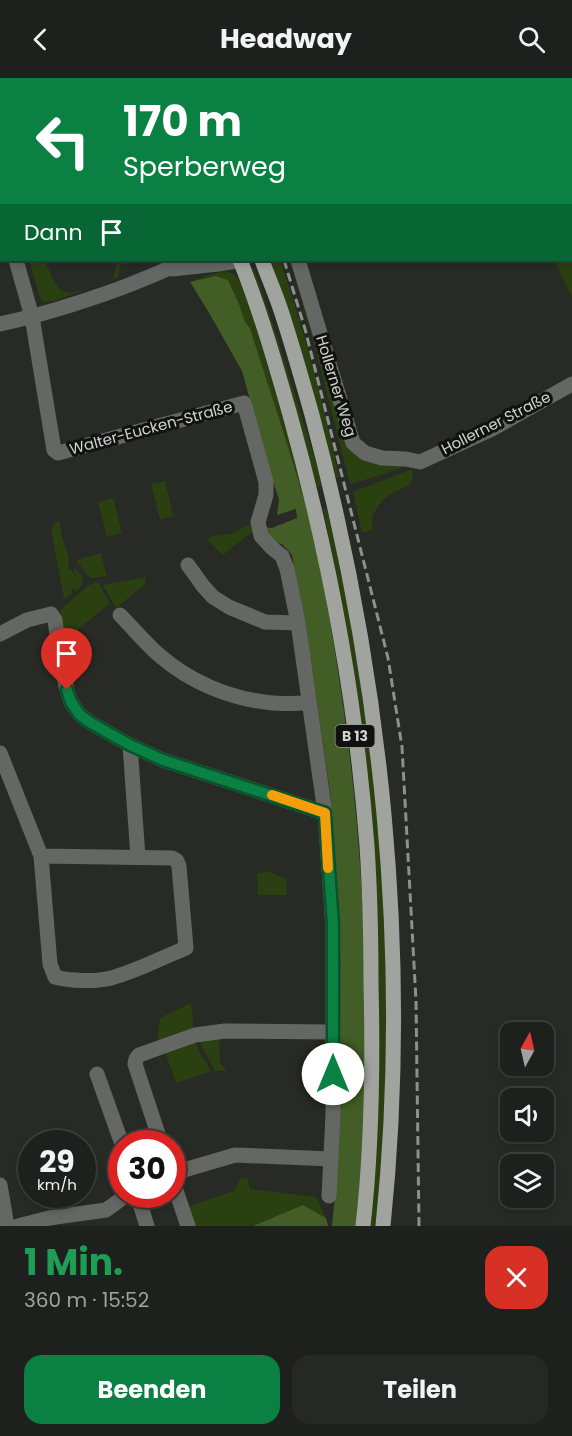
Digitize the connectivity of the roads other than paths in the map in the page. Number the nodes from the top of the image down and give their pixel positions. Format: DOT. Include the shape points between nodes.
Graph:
graph roads {
  1 [pos="16,261"];
  2 [pos="183,261"];
  3 [pos="235,261"];
  4 [pos="241,261"];
  5 [pos="262,261"];
  6 [pos="298,261"];
  7 [pos="168,270"];
  8 [pos="32,317"];
  9 [pos="0,324"];
  10 [pos="572,384"];
  11 [pos="420,462"];
  12 [pos="188,565"];
  13 [pos="120,615"];
  14 [pos="298,623"];
  15 [pos="0,634"];
  16 [pos="309,703"];
  17 [pos="130,745"];
  18 [pos="0,753"];
  19 [pos="325,813"];
  20 [pos="41,856"];
  21 [pos="138,857"];
  22 [pos="333,1032"];
  23 [pos="97,1074"];
  24 [pos="117,1130"];
  25 [pos="157,1130"];
  26 [pos="331,1159"];
  27 [pos="186,1169"];
  28 [pos="0,1185"];
  29 [pos="329,1196"];
  30 [pos="109,1208"];
  31 [pos="141,1208"];
  32 [pos="182,1208"];
  33 [pos="7,1226"];
  34 [pos="18,1226"];
  35 [pos="147,1226"];
  36 [pos="188,1226"];
  37 [pos="363,1226"];
  38 [pos="383,1226"];
  1 -- 8 [label="street"];
  2 -- 7 [label="street"];
  3 -- 7 [label="street"];
  4 -- 37 [label="main road, B 13" via="308,482 336,613 359,766 367,859 372,1021"];
  5 -- 38 [label="main road, B 13" via="284,319 324,462 356,604 373,714 387,841 393,1020"];
  6 -- 11 [label="street, Hollerner Weg" via="353,443 365,453 382,458"];
  7 -- 8 [label="street"];
  8 -- 9 [label="street"];
  8 -- 14 [label="street, Walter-Eucken-Straße" via="54,450 58,453 244,403 266,482 258,522 261,536 282,555 288,568"];
  10 -- 11 [label="street, Hollerner Straße" via="492,429"];
  12 -- 14 [label="street" via="202,586 229,607 265,622"];
  13 -- 16 [label="street" via="158,654 189,677 239,698"];
  14 -- 16 [label="street, Walter-Eucken-Straße"];
  15 -- 17 [label="street" via="27,620 51,614 71,702 80,715"];
  16 -- 19 [label="street, Walter-Eucken-Straße"];
  17 -- 19 [label="street" via="163,760"];
  17 -- 21 [label="street"];
  18 -- 20 [label="street"];
  19 -- 22 [label="street, Walter-Eucken-Straße" via="333,924"];
  20 -- 21 [label="street"];
  20 -- 21 [label="street" via="50,964 55,977 94,980 109,979 186,948 177,861"];
  22 -- 25 [label="street" via="225,1031 195,1035 139,1055 135,1064"];
  22 -- 26 [label="street, Walter-Eucken-Straße"];
  23 -- 24 [label="street"];
  26 -- 27 [label="street" via="235,1155"];
  26 -- 29 [label="street, Walter-Eucken-Straße"];
  28 -- 33 [label="street"];
  30 -- 34 [label="street"];
  31 -- 35 [label="street"];
  32 -- 36 [label="street"];
}
